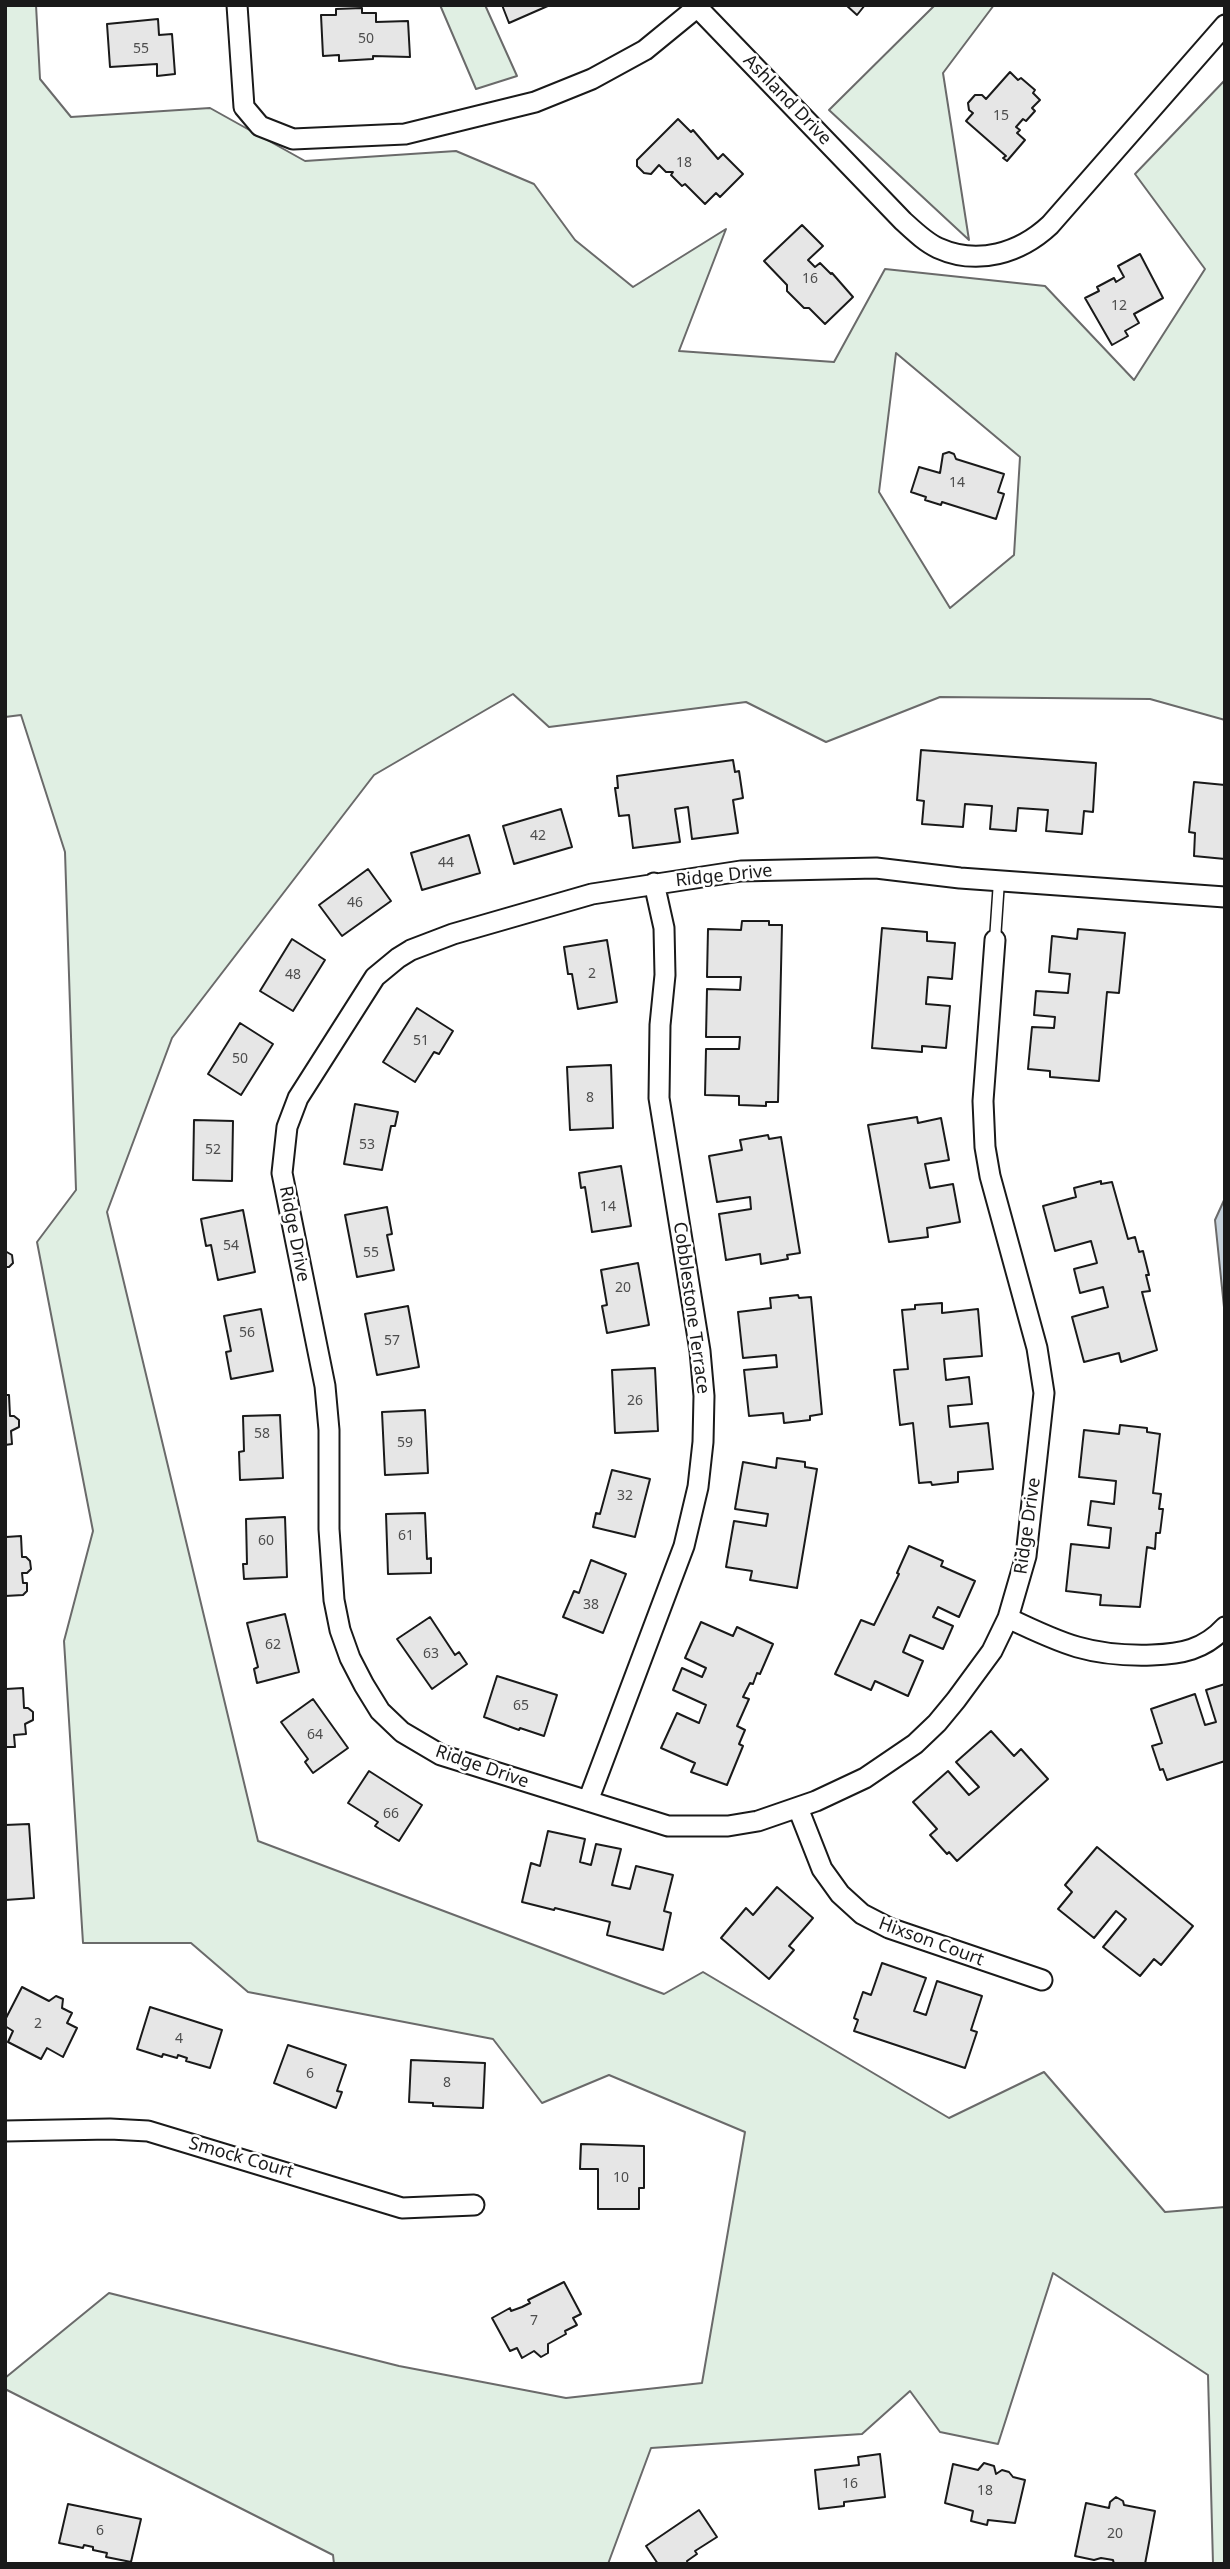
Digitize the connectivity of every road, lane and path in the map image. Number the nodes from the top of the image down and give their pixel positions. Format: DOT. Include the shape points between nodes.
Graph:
graph roads {
  1 [pos="237,5"];
  2 [pos="699,6"];
  3 [pos="1225,25"];
  4 [pos="999,881"];
  5 [pos="654,883"];
  6 [pos="1225,897"];
  7 [pos="995,940"];
  8 [pos="1008,1618"];
  9 [pos="1225,1627"];
  10 [pos="588,1801"];
  11 [pos="798,1808"];
  12 [pos="1042,1980"];
  13 [pos="5,2131"];
  14 [pos="474,2205"];
  1 -- 2 [label="street, Ashland Drive" via="244,107 261,126 293,139 405,134 535,102 592,79 645,50"];
  2 -- 3 [label="street, Ashland Drive" via="903,221 939,248 984,256 1027,244 1050,225"];
  4 -- 5 [label="street, Ridge Drive" via="876,868 741,871"];
  4 -- 6 [label="street, Ridge Drive"];
  4 -- 7 [label="lane, Ridge Drive"];
  5 -- 10 [label="street, Cobblestone Terrace" via="664,928 659,1098 699,1351 703,1442 684,1546"];
  5 -- 10 [label="street, Ridge Drive" via="592,894 453,934 411,950 386,967 360,996 298,1098 283,1151 282,1173 325,1386 334,1600 350,1658 380,1711 414,1741 441,1755"];
  7 -- 8 [label="street, Ridge Drive" via="983,1101 985,1147 1037,1348 1044,1393 1026,1556"];
  8 -- 9 [label="street" via="1051,1639 1118,1656 1182,1654"];
  8 -- 11 [label="street, Ridge Drive" via="992,1651 956,1700 915,1744 865,1778"];
  10 -- 11 [label="street, Ridge Drive" via="668,1826 758,1821"];
  11 -- 12 [label="street, Hixson Court" via="822,1869 862,1914 889,1928"];
  13 -- 14 [label="street, Smock Court" via="148,2131 402,2208"];
}
